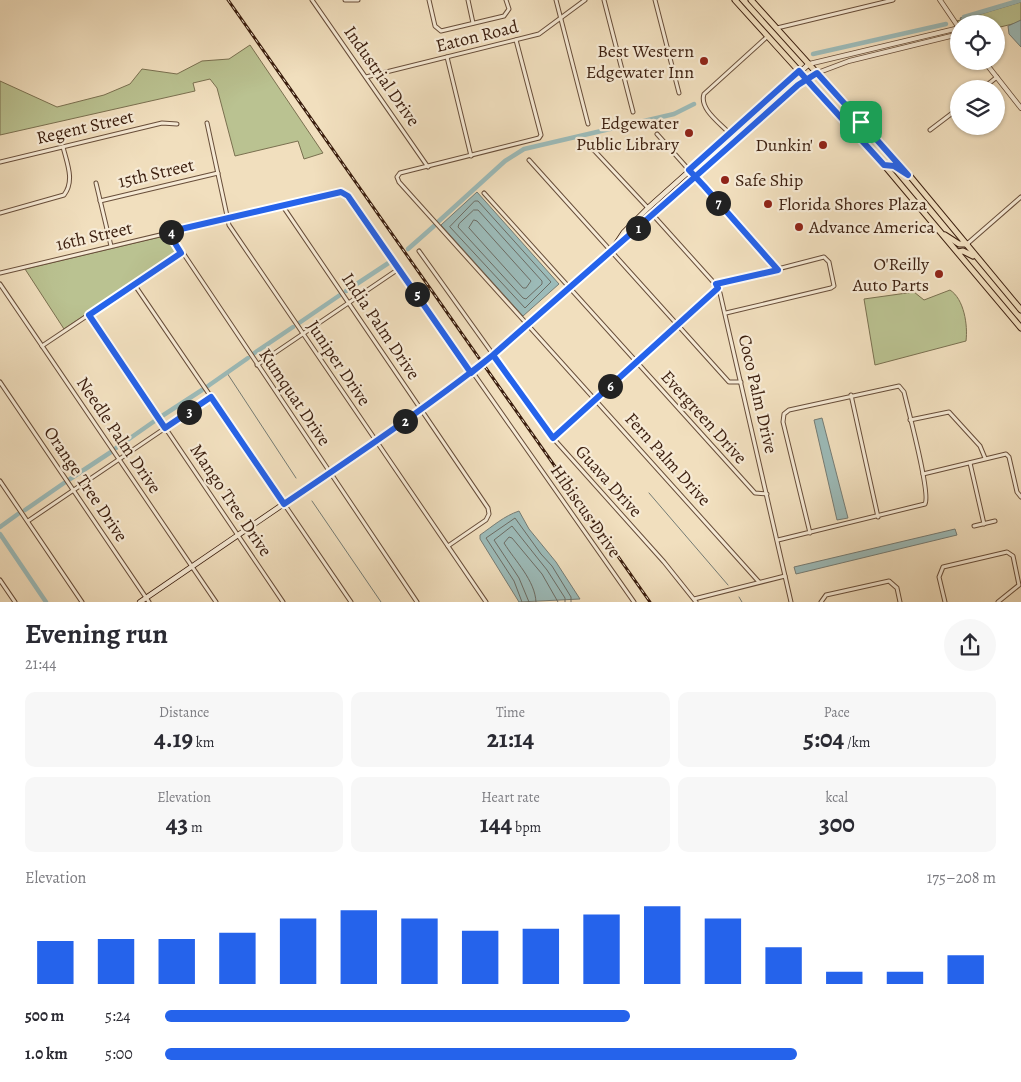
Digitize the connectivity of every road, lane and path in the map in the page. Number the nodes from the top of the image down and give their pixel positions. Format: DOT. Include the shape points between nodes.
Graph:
graph roads {
  1 [pos="312,0"];
  2 [pos="345,0"];
  3 [pos="358,0"];
  4 [pos="429,0"];
  5 [pos="468,0"];
  6 [pos="506,0"];
  7 [pos="556,0"];
  8 [pos="585,0"];
  9 [pos="604,0"];
  10 [pos="655,0"];
  11 [pos="735,0"];
  12 [pos="751,0"];
  13 [pos="893,0"];
  14 [pos="940,0"];
  15 [pos="950,15"];
  16 [pos="560,18"];
  17 [pos="473,23"];
  18 [pos="776,28"];
  19 [pos="950,30"];
  20 [pos="768,36"];
  21 [pos="950,36"];
  22 [pos="516,40"];
  23 [pos="847,55"];
  24 [pos="447,58"];
  25 [pos="849,61"];
  26 [pos="809,64"];
  27 [pos="991,70"];
  28 [pos="799,71"];
  29 [pos="817,73"];
  30 [pos="366,77"];
  31 [pos="997,77"];
  32 [pos="806,79"];
  33 [pos="993,80"];
  34 [pos="679,93"];
  35 [pos="1021,108"];
  36 [pos="634,112"];
  37 [pos="950,115"];
  38 [pos="207,123"];
  39 [pos="177,124"];
  40 [pos="588,124"];
  41 [pos="930,130"];
  42 [pos="657,134"];
  43 [pos="730,134"];
  44 [pos="590,146"];
  45 [pos="63,147"];
  46 [pos="472,156"];
  47 [pos="529,160"];
  48 [pos="0,162"];
  49 [pos="884,165"];
  50 [pos="428,167"];
  51 [pos="689,170"];
  52 [pos="218,173"];
  53 [pos="908,175"];
  54 [pos="695,177"];
  55 [pos="96,183"];
  56 [pos="341,192"];
  57 [pos="484,193"];
  58 [pos="1021,197"];
  59 [pos="100,201"];
  60 [pos="282,205"];
  61 [pos="648,208"];
  62 [pos="0,212"];
  63 [pos="653,215"];
  64 [pos="227,218"];
  65 [pos="168,232"];
  66 [pos="942,234"];
  67 [pos="967,244"];
  68 [pos="111,246"];
  69 [pos="611,250"];
  70 [pos="419,251"];
  71 [pos="958,252"];
  72 [pos="181,253"];
  73 [pos="984,266"];
  74 [pos="400,268"];
  75 [pos="778,270"];
  76 [pos="0,272"];
  77 [pos="0,284"];
  78 [pos="134,284"];
  79 [pos="717,286"];
  80 [pos="570,287"];
  81 [pos="349,303"];
  82 [pos="1003,307"];
  83 [pos="1021,310"];
  84 [pos="726,313"];
  85 [pos="89,315"];
  86 [pos="1021,323"];
  87 [pos="528,324"];
  88 [pos="678,325"];
  89 [pos="1021,328"];
  90 [pos="303,334"];
  91 [pos="42,346"];
  92 [pos="493,355"];
  93 [pos="637,362"];
  94 [pos="257,365"];
  95 [pos="471,373"];
  96 [pos="0,382"];
  97 [pos="741,382"];
  98 [pos="851,395"];
  99 [pos="211,397"];
  100 [pos="596,399"];
  101 [pos="421,410"];
  102 [pos="910,420"];
  103 [pos="165,428"];
  104 [pos="553,438"];
  105 [pos="376,441"];
  106 [pos="985,458"];
  107 [pos="119,459"];
  108 [pos="970,462"];
  109 [pos="330,473"];
  110 [pos="923,474"];
  111 [pos="0,480"];
  112 [pos="73,490"];
  113 [pos="767,494"];
  114 [pos="1021,497"];
  115 [pos="284,504"];
  116 [pos="878,516"];
  117 [pos="28,521"];
  118 [pos="995,521"];
  119 [pos="984,524"];
  120 [pos="974,526"];
  121 [pos="810,533"];
  122 [pos="238,535"];
  123 [pos="778,540"];
  124 [pos="448,546"];
  125 [pos="192,566"];
  126 [pos="785,576"];
  127 [pos="0,580"];
  128 [pos="759,582"];
  129 [pos="148,600"];
  130 [pos="695,600"];
  131 [pos="15,602"];
  132 [pos="82,602"];
  133 [pos="140,602"];
  134 [pos="216,602"];
  135 [pos="284,602"];
  136 [pos="350,602"];
  137 [pos="417,602"];
  138 [pos="486,602"];
  139 [pos="634,602"];
  140 [pos="791,602"];
  141 [pos="821,602"];
  142 [pos="900,602"];
  143 [pos="945,602"];
  144 [pos="998,602"];
  1 -- 30 [label="street, Industrial Drive"];
  2 -- 3 [label="street"];
  4 -- 17 [label="street" via="437,30"];
  5 -- 17 [label="street"];
  6 -- 17 [label="street" via="509,9 504,16"];
  7 -- 16 [label="street"];
  8 -- 16 [label="street, Eaton Road"];
  9 -- 36 [label="street"];
  10 -- 34 [label="street"];
  11 -- 20 [label="main road"];
  12 -- 18 [label="main road"];
  13 -- 18 [label="street"];
  14 -- 15 [label="street"];
  16 -- 22 [label="street, Eaton Road" via="539,34"];
  16 -- 40 [label="street"];
  18 -- 26 [label="main road"];
  19 -- 23 [label="street"];
  20 -- 28 [label="main road"];
  20 -- 43 [label="street" via="704,94 704,107"];
  21 -- 25 [label="street"];
  22 -- 24 [label="street, Eaton Road"];
  22 -- 46 [label="street" via="541,136"];
  23 -- 25 [label="street"];
  23 -- 26 [label="street"];
  24 -- 30 [label="street, Eaton Road"];
  24 -- 46 [label="street"];
  25 -- 29 [label="street"];
  26 -- 28 [label="main road"];
  26 -- 29 [label="main road"];
  27 -- 31 [label="street"];
  28 -- 32 [label="main road"];
  28 -- 43 [label="main road"];
  29 -- 32 [label="main road"];
  29 -- 53 [label="main road"];
  30 -- 50 [label="street, Industrial Drive"];
  31 -- 33 [label="street"];
  31 -- 35 [label="street"];
  32 -- 49 [label="main road"];
  32 -- 54 [label="main road"];
  37 -- 41 [label="street"];
  38 -- 52 [label="street, Juniper Drive"];
  39 -- 45 [label="street, Regent Street" via="162,123"];
  42 -- 51 [label="street"];
  43 -- 51 [label="main road"];
  44 -- 61 [label="street"];
  45 -- 48 [label="street, Regent Street"];
  45 -- 62 [label="street" via="70,181 64,195"];
  46 -- 50 [label="street"];
  47 -- 69 [label="street"];
  49 -- 53 [label="main road" via="894,166"];
  49 -- 66 [label="main road"];
  50 -- 87 [label="street, Fern Palm Drive" via="400,173 396,177"];
  51 -- 54 [label="street"];
  51 -- 61 [label="main road"];
  52 -- 59 [label="street, 15th Street"];
  52 -- 64 [label="street, Juniper Drive"];
  53 -- 67 [label="main road"];
  54 -- 63 [label="main road"];
  54 -- 75 [label="street"];
  55 -- 59 [label="street"];
  56 -- 60 [label="street, 16th Street"];
  56 -- 74 [label="street, Hibiscus Drive" via="348,196"];
  57 -- 80 [label="street, Evergreen Drive"];
  58 -- 67 [label="street"];
  59 -- 68 [label="street"];
  60 -- 64 [label="street, 16th Street"];
  60 -- 81 [label="street, India Palm Drive"];
  61 -- 69 [label="main road"];
  63 -- 69 [label="main road"];
  63 -- 79 [label="street, Coco Palm Drive"];
  64 -- 65 [label="street, 16th Street"];
  64 -- 90 [label="street, Juniper Drive" via="229,226"];
  65 -- 68 [label="street, 16th Street"];
  65 -- 72 [label="street, Kumquat Drive"];
  66 -- 67 [label="main road" via="959,244"];
  66 -- 71 [label="main road"];
  67 -- 73 [label="main road"];
  68 -- 76 [label="street, 16th Street"];
  69 -- 80 [label="main road"];
  69 -- 88 [label="street"];
  70 -- 92 [label="street, Guava Drive"];
  71 -- 73 [label="main road" via="970,253"];
  71 -- 82 [label="main road"];
  72 -- 78 [label="street"];
  72 -- 94 [label="street, Kumquat Drive"];
  73 -- 83 [label="main road"];
  74 -- 81 [label="street"];
  74 -- 95 [label="street, Hibiscus Drive"];
  75 -- 79 [label="street"];
  75 -- 84 [label="street" via="824,257 828,260 834,286"];
  77 -- 91 [label="street, Needle Palm Drive"];
  78 -- 85 [label="street"];
  78 -- 99 [label="street"];
  79 -- 84 [label="street, Coco Palm Drive"];
  79 -- 88 [label="street"];
  80 -- 87 [label="main road"];
  80 -- 93 [label="street, Evergreen Drive"];
  81 -- 90 [label="street"];
  81 -- 101 [label="street, India Palm Drive"];
  82 -- 86 [label="main road"];
  82 -- 89 [label="main road"];
  84 -- 97 [label="street, Coco Palm Drive"];
  85 -- 91 [label="street"];
  85 -- 103 [label="street, Mango Tree Drive"];
  87 -- 92 [label="main road"];
  87 -- 100 [label="street, Fern Palm Drive"];
  88 -- 93 [label="street"];
  88 -- 97 [label="street" via="729,382"];
  90 -- 94 [label="street"];
  90 -- 105 [label="street, Juniper Drive"];
  91 -- 107 [label="street, Needle Palm Drive"];
  92 -- 95 [label="main road"];
  92 -- 104 [label="street, Guava Drive"];
  93 -- 100 [label="street"];
  93 -- 113 [label="street, Evergreen Drive" via="755,493"];
  94 -- 109 [label="street, Kumquat Drive"];
  95 -- 101 [label="main road"];
  95 -- 139 [label="street, Hibiscus Drive"];
  96 -- 112 [label="street, Orange Tree Drive"];
  97 -- 113 [label="street, Coco Palm Drive"];
  98 -- 102 [label="street" via="899,386 904,392"];
  98 -- 116 [label="street"];
  98 -- 121 [label="street" via="789,410 783,418"];
  99 -- 103 [label="street"];
  99 -- 115 [label="street"];
  100 -- 104 [label="street"];
  100 -- 128 [label="street, Fern Palm Drive"];
  101 -- 105 [label="main road"];
  101 -- 124 [label="street, India Palm Drive" via="488,508 486,520"];
  102 -- 106 [label="street" via="949,412 980,446"];
  102 -- 110 [label="street"];
  103 -- 107 [label="street"];
  103 -- 122 [label="street, Mango Tree Drive"];
  104 -- 130 [label="street, Guava Drive"];
  105 -- 109 [label="main road"];
  105 -- 124 [label="street, Juniper Drive"];
  106 -- 108 [label="street"];
  106 -- 114 [label="street" via="1008,455 1016,492"];
  107 -- 112 [label="street"];
  107 -- 125 [label="street, Needle Palm Drive"];
  108 -- 110 [label="street"];
  108 -- 119 [label="street"];
  109 -- 115 [label="main road"];
  109 -- 137 [label="street, Kumquat Drive"];
  110 -- 116 [label="street" via="928,498 925,504"];
  111 -- 117 [label="street"];
  112 -- 117 [label="street"];
  112 -- 129 [label="street, Orange Tree Drive"];
  113 -- 123 [label="street, Coco Palm Drive"];
  115 -- 122 [label="main road"];
  115 -- 136 [label="street"];
  116 -- 121 [label="street"];
  117 -- 132 [label="street"];
  118 -- 119 [label="street"];
  119 -- 120 [label="street"];
  121 -- 123 [label="street"];
  122 -- 125 [label="main road"];
  122 -- 135 [label="street, Mango Tree Drive"];
  123 -- 126 [label="street, Coco Palm Drive"];
  124 -- 138 [label="street, Juniper Drive"];
  125 -- 129 [label="main road"];
  125 -- 134 [label="street, Needle Palm Drive"];
  126 -- 128 [label="street"];
  126 -- 140 [label="street, Coco Palm Drive"];
  127 -- 131 [label="street"];
  128 -- 130 [label="street"];
  129 -- 133 [label="main road"];
  141 -- 142 [label="street" via="826,596 890,581 897,588"];
  143 -- 144 [label="street" via="939,577 943,567 1007,552 1013,556 1019,584"];
}
